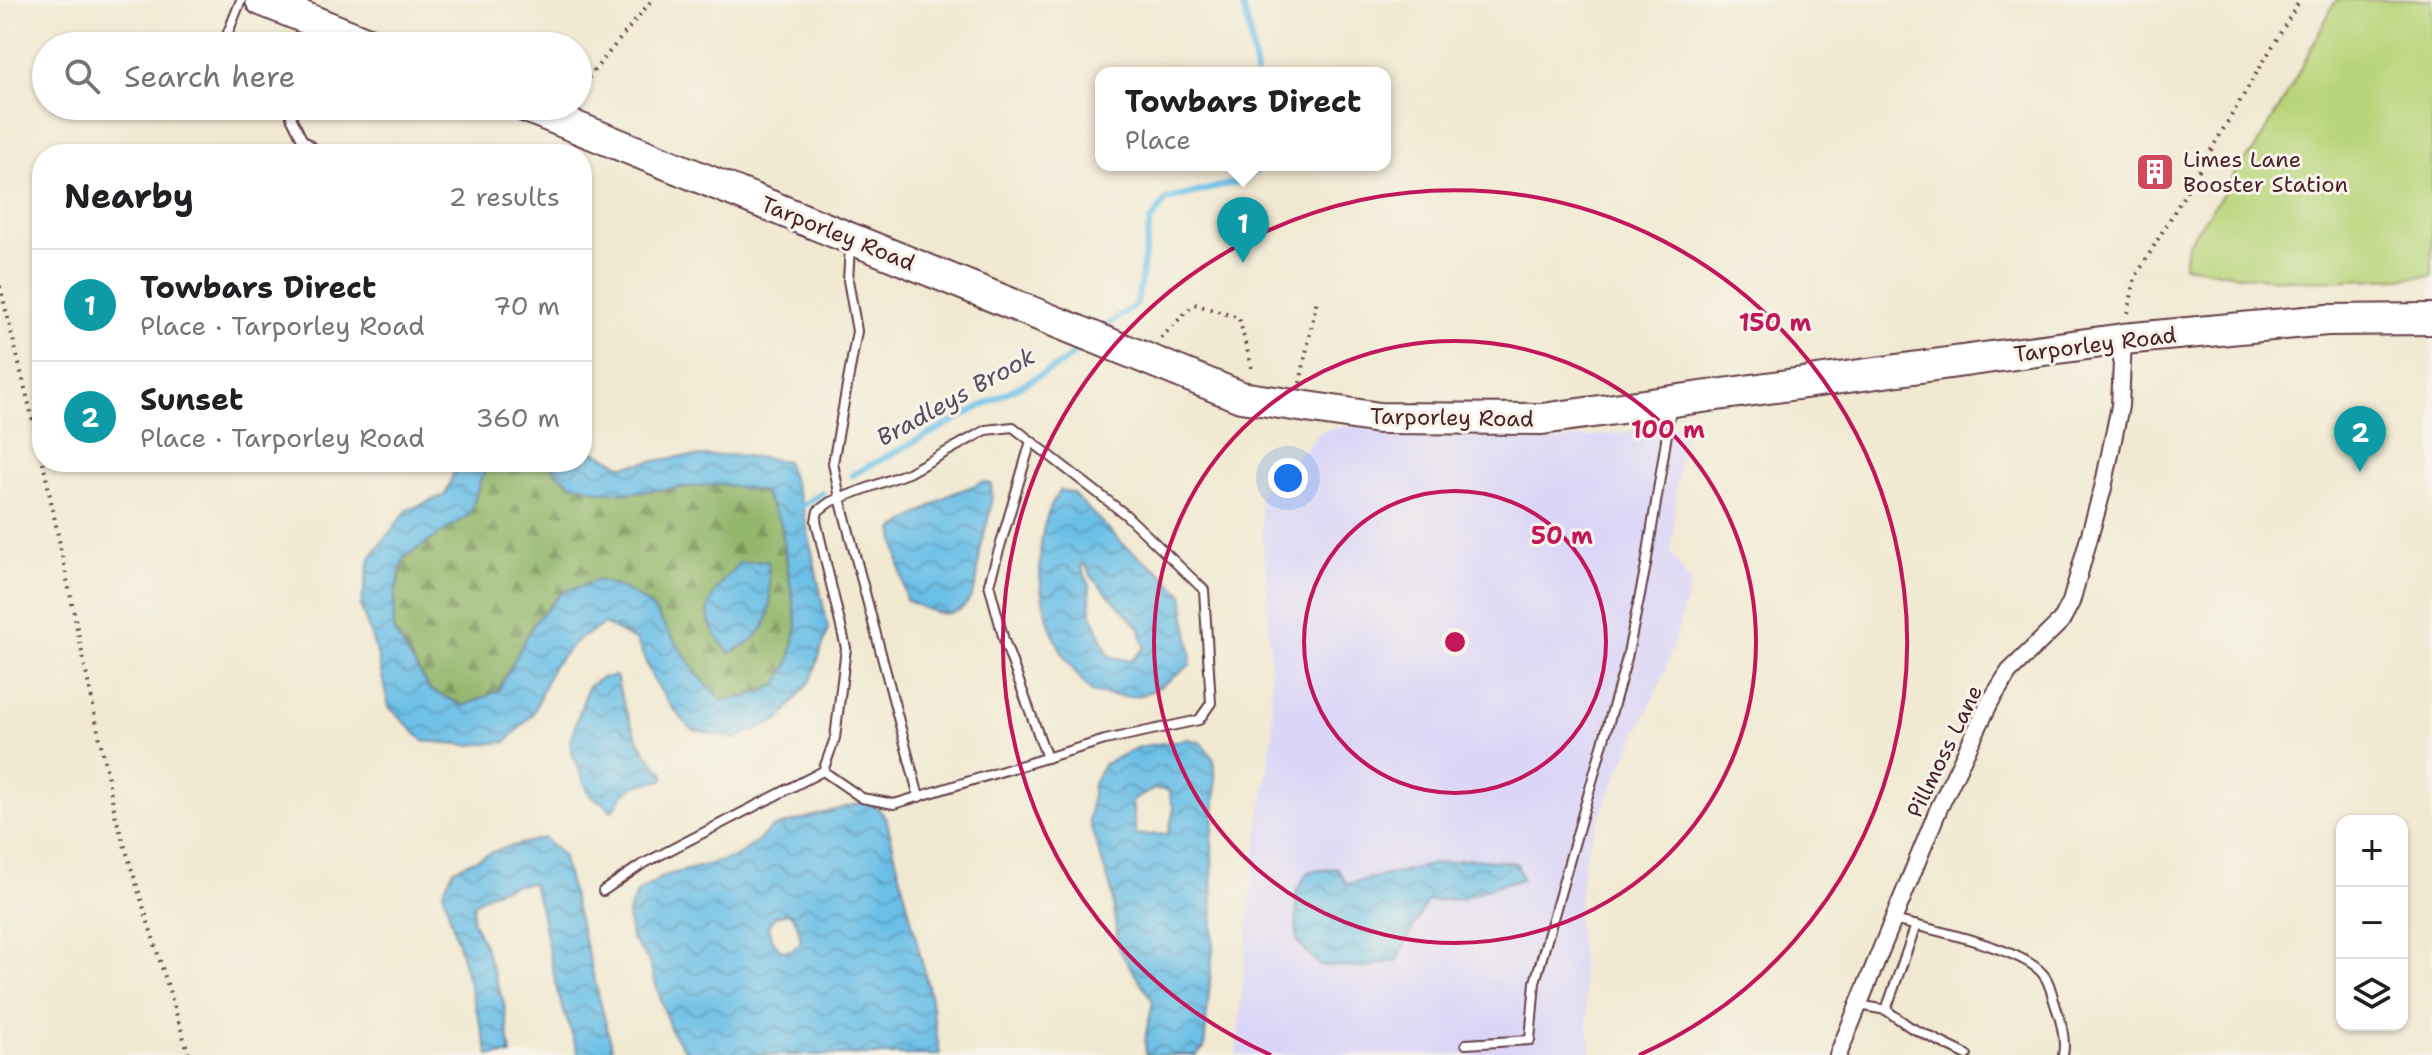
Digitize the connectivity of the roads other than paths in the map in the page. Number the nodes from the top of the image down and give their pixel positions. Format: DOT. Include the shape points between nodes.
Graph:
graph roads {
  1 [pos="241,0"];
  2 [pos="261,0"];
  3 [pos="228,32"];
  4 [pos="330,32"];
  5 [pos="292,120"];
  6 [pos="559,120"];
  7 [pos="308,144"];
  8 [pos="851,238"];
  9 [pos="2432,319"];
  10 [pos="2123,339"];
  11 [pos="1673,400"];
  12 [pos="1031,441"];
  13 [pos="840,498"];
  14 [pos="1047,758"];
  15 [pos="823,771"];
  16 [pos="919,797"];
  17 [pos="603,891"];
  18 [pos="1892,919"];
  19 [pos="1916,925"];
  20 [pos="1857,1005"];
  21 [pos="1886,1010"];
  22 [pos="1466,1044"];
  23 [pos="1838,1055"];
  24 [pos="1967,1055"];
  25 [pos="2063,1055"];
  1 -- 3 [label="lane"];
  2 -- 4 [label="highway"];
  5 -- 7 [label="lane"];
  6 -- 8 [label="highway, Tarporley Road"];
  8 -- 11 [label="highway, Tarporley Road" via="1241,397 1379,418 1542,419"];
  8 -- 13 [label="lane" via="848,280 857,331 833,463"];
  9 -- 10 [label="highway, Tarporley Road" via="2327,320"];
  10 -- 11 [label="highway, Tarporley Road"];
  10 -- 18 [label="street, Pillmoss Lane" via="2120,406 2071,602 2061,621 2009,672 1990,702"];
  11 -- 22 [label="lane" via="1627,658 1535,982 1530,1040"];
  12 -- 13 [label="lane" via="1013,427 986,430 908,473"];
  12 -- 14 [label="lane" via="989,584"];
  12 -- 14 [label="lane" via="1126,515 1204,590 1211,703 1199,720"];
  13 -- 15 [label="lane" via="818,511 816,521 846,648 835,738"];
  13 -- 16 [label="lane"];
  14 -- 16 [label="lane"];
  15 -- 16 [label="lane" via="862,798 894,804"];
  15 -- 17 [label="lane" via="641,865"];
  18 -- 19 [label="lane"];
  18 -- 20 [label="street, Pillmoss Lane"];
  19 -- 21 [label="lane"];
  19 -- 25 [label="lane" via="1994,947 2044,974 2058,1014"];
  20 -- 21 [label="lane"];
  20 -- 23 [label="street, Pillmoss Lane"];
  21 -- 24 [label="lane"];
}
